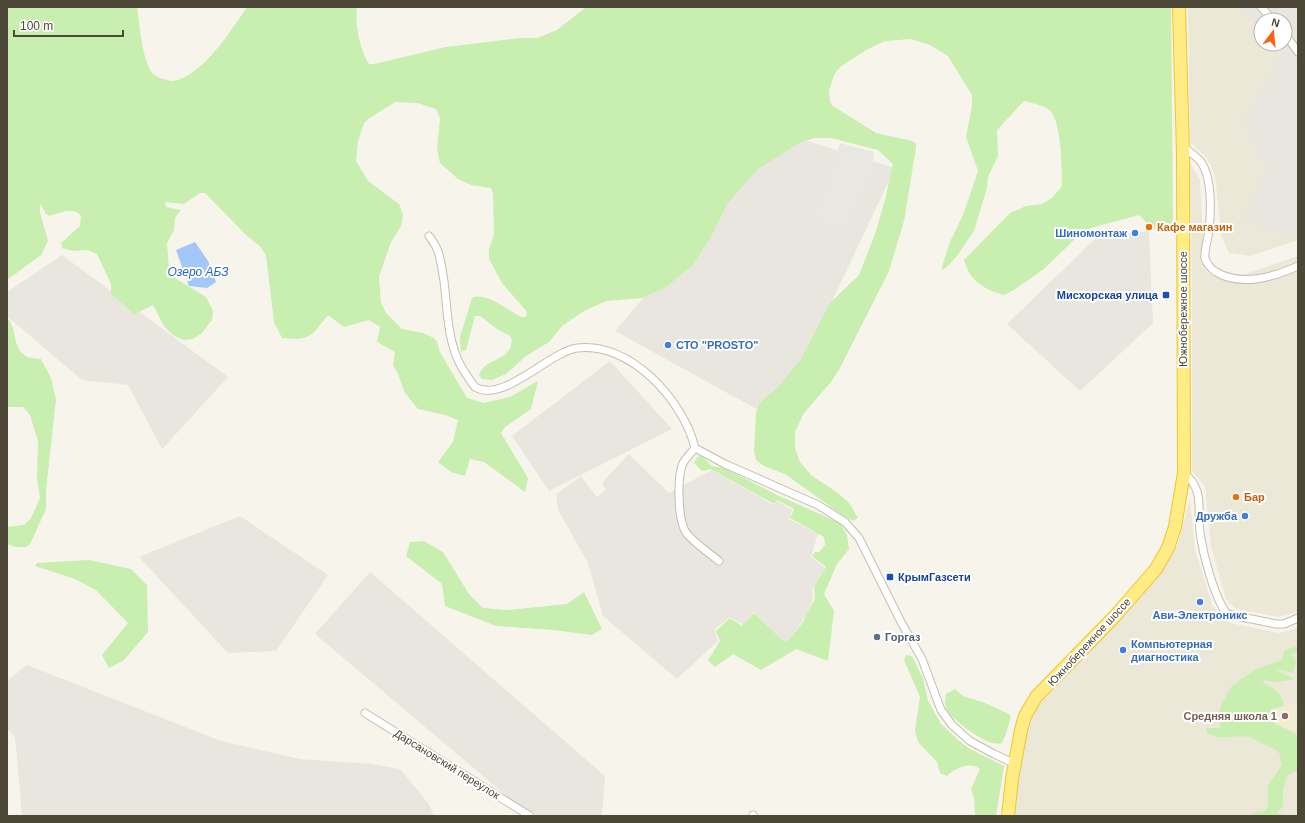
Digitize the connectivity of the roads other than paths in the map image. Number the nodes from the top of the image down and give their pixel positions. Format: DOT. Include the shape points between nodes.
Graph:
graph roads {
  1 [pos="1174,7"];
  2 [pos="1178,7"];
  3 [pos="1179,145"];
  4 [pos="429,236"];
  5 [pos="1298,266"];
  6 [pos="695,448"];
  7 [pos="1181,472"];
  8 [pos="719,561"];
  9 [pos="1298,618"];
  10 [pos="364,713"];
  11 [pos="1008,764"];
  12 [pos="530,816"];
  13 [pos="1002,816"];
  14 [pos="1008,816"];
  1 -- 3 [label="highway, Южнобережное шоссе"];
  2 -- 3 [label="highway, Южнобережное шоссе"];
  3 -- 5 [label="street" via="1200,162 1208,177 1211,214 1205,258 1212,270 1224,277 1238,280 1259,279"];
  3 -- 7 [label="highway, Южнобережное шоссе"];
  4 -- 6 [label="street" via="438,249 455,354 475,386 486,389 501,388 523,378 557,355 576,348 600,349 622,357 644,371 665,391 692,436"];
  6 -- 8 [label="street" via="684,462 680,475 682,524 687,535"];
  6 -- 11 [label="street" via="818,505 845,522 859,538 922,659 941,710 952,725 970,741"];
  7 -- 9 [label="street" via="1191,479 1197,488 1203,548 1220,606 1227,614 1276,624 1284,624"];
  7 -- 11 [label="highway, Южнобережное шоссе" via="1171,528 1156,564 1031,695 1020,714"];
  7 -- 14 [label="highway, Южнобережное шоссе" via="1175,527 1168,548 1156,569 1115,616 1036,697 1025,716 1012,779"];
  10 -- 12 [label="street, Дарсановский переулок"];
  11 -- 13 [label="highway, Южнобережное шоссе"];
}
